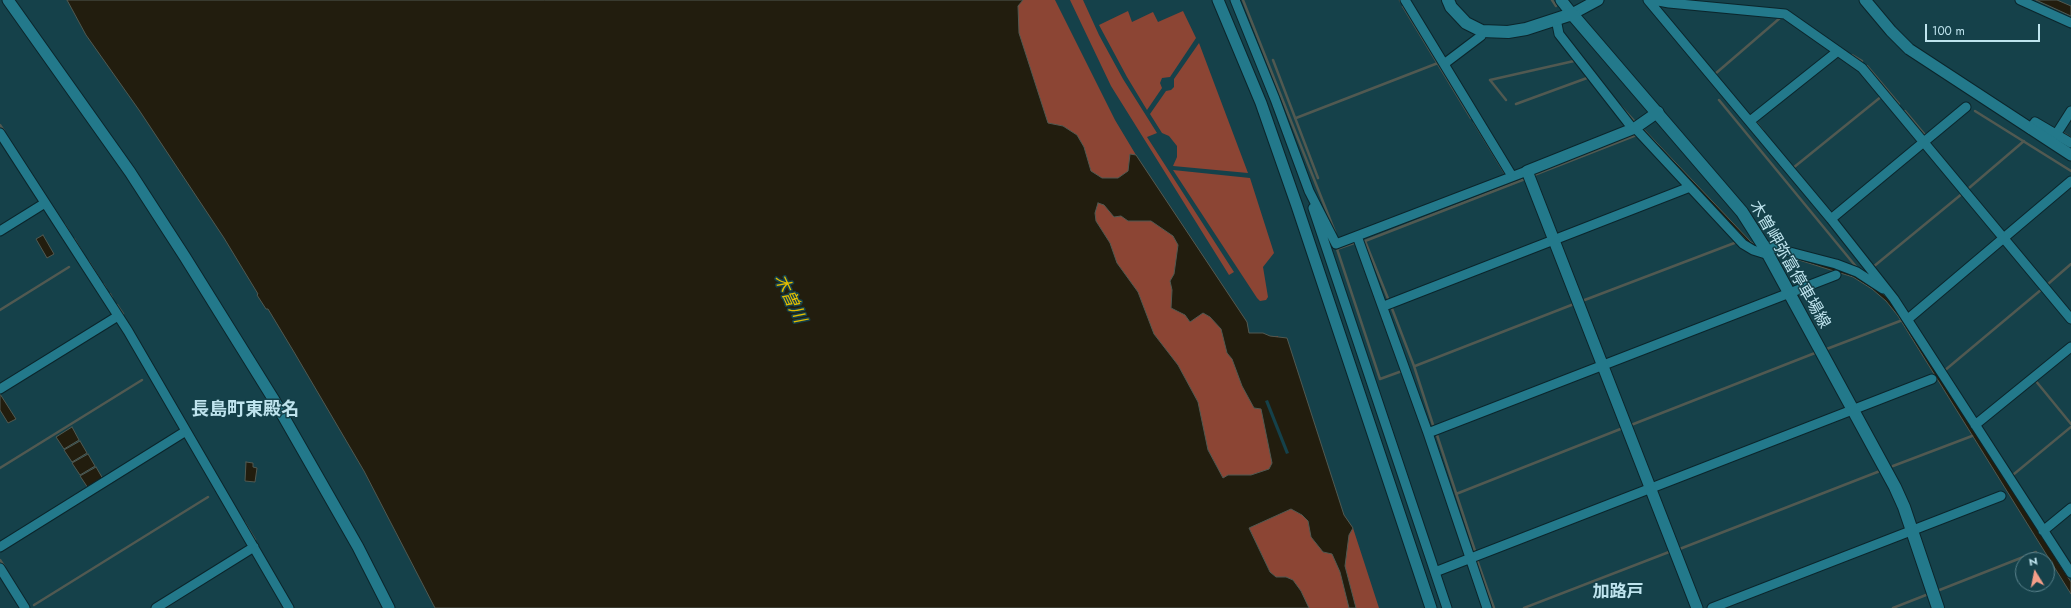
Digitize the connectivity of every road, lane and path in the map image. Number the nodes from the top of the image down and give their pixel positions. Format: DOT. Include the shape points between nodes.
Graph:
graph roads {
  1 [pos="8,0"];
  2 [pos="1218,0"];
  3 [pos="1236,0"];
  4 [pos="1404,0"];
  5 [pos="1448,0"];
  6 [pos="1561,0"];
  7 [pos="1598,0"];
  8 [pos="1648,0"];
  9 [pos="1653,0"];
  10 [pos="1865,0"];
  11 [pos="2020,0"];
  12 [pos="1572,14"];
  13 [pos="1556,19"];
  14 [pos="2071,24"];
  15 [pos="1482,31"];
  16 [pos="1838,51"];
  17 [pos="1444,64"];
  18 [pos="1966,107"];
  19 [pos="2071,111"];
  20 [pos="1658,112"];
  21 [pos="1750,121"];
  22 [pos="1638,126"];
  23 [pos="2030,129"];
  24 [pos="0,133"];
  25 [pos="2057,133"];
  26 [pos="1925,141"];
  27 [pos="2071,143"];
  28 [pos="2071,155"];
  29 [pos="1528,171"];
  30 [pos="1512,176"];
  31 [pos="2071,180"];
  32 [pos="1690,187"];
  33 [pos="1309,191"];
  34 [pos="45,203"];
  35 [pos="1831,219"];
  36 [pos="0,231"];
  37 [pos="1357,236"];
  38 [pos="2004,237"];
  39 [pos="1553,240"];
  40 [pos="1766,250"];
  41 [pos="1836,275"];
  42 [pos="1788,292"];
  43 [pos="1894,299"];
  44 [pos="1384,306"];
  45 [pos="118,316"];
  46 [pos="1908,319"];
  47 [pos="2071,319"];
  48 [pos="2071,347"];
  49 [pos="1603,365"];
  50 [pos="1932,379"];
  51 [pos="0,389"];
  52 [pos="1853,410"];
  53 [pos="1976,425"];
  54 [pos="186,432"];
  55 [pos="1428,433"];
  56 [pos="1650,489"];
  57 [pos="2001,496"];
  58 [pos="2071,508"];
  59 [pos="1911,530"];
  60 [pos="2043,531"];
  61 [pos="0,547"];
  62 [pos="254,547"];
  63 [pos="1470,559"];
  64 [pos="0,568"];
  65 [pos="1435,572"];
  66 [pos="2071,573"];
  67 [pos="25,608"];
  68 [pos="156,608"];
  69 [pos="289,608"];
  70 [pos="389,608"];
  71 [pos="1431,608"];
  72 [pos="1447,608"];
  73 [pos="1487,608"];
  74 [pos="1697,608"];
  75 [pos="1712,608"];
  76 [pos="1938,608"];
  1 -- 70 [label="street" via="130,172 185,257 274,400 358,547"];
  2 -- 71 [label="street" via="1261,103"];
  3 -- 33 [label="street"];
  4 -- 17 [label="street"];
  5 -- 15 [label="main road" via="1462,20"];
  6 -- 12 [label="street"];
  7 -- 12 [label="street"];
  8 -- 21 [label="street"];
  9 -- 16 [label="street" via="1785,14"];
  10 -- 23 [label="street" via="1890,31 1909,49"];
  11 -- 14 [label="street"];
  12 -- 13 [label="main road"];
  12 -- 20 [label="main road, 木曽岬弥富停車場線"];
  13 -- 15 [label="main road" via="1508,32"];
  13 -- 22 [label="street" via="1559,34"];
  15 -- 17 [label="street" via="1481,36"];
  16 -- 21 [label="street"];
  16 -- 26 [label="street" via="1862,68"];
  17 -- 30 [label="street"];
  18 -- 26 [label="street"];
  19 -- 25 [label="street"];
  20 -- 22 [label="street"];
  20 -- 40 [label="main road, 木曽岬弥富停車場線" via="1742,212"];
  21 -- 35 [label="street"];
  22 -- 29 [label="street"];
  22 -- 32 [label="street"];
  23 -- 25 [label="street" via="2035,122"];
  23 -- 28 [label="street"];
  24 -- 34 [label="street"];
  25 -- 27 [label="street"];
  26 -- 35 [label="street"];
  26 -- 38 [label="street"];
  29 -- 30 [label="street"];
  29 -- 39 [label="street"];
  30 -- 37 [label="street"];
  31 -- 38 [label="street"];
  32 -- 39 [label="street"];
  32 -- 40 [label="street" via="1743,244 1753,250"];
  33 -- 37 [label="street" via="1336,244"];
  33 -- 65 [label="street"];
  34 -- 36 [label="street"];
  34 -- 45 [label="street"];
  35 -- 43 [label="street"];
  37 -- 44 [label="street"];
  38 -- 46 [label="street"];
  38 -- 47 [label="street"];
  39 -- 44 [label="street"];
  39 -- 49 [label="street"];
  40 -- 42 [label="main road, 木曽岬弥富停車場線"];
  40 -- 43 [label="street" via="1846,268 1867,278"];
  41 -- 42 [label="street"];
  42 -- 49 [label="street"];
  42 -- 52 [label="main road, 木曽岬弥富停車場線"];
  43 -- 46 [label="street"];
  44 -- 55 [label="street"];
  45 -- 51 [label="street"];
  45 -- 54 [label="street"];
  46 -- 53 [label="street"];
  48 -- 53 [label="street"];
  49 -- 55 [label="street"];
  49 -- 56 [label="street"];
  50 -- 52 [label="street"];
  52 -- 56 [label="street"];
  52 -- 59 [label="main road, 木曽岬弥富停車場線" via="1895,487"];
  53 -- 60 [label="street"];
  54 -- 61 [label="street"];
  54 -- 62 [label="street"];
  55 -- 63 [label="street"];
  56 -- 63 [label="street"];
  56 -- 74 [label="street"];
  57 -- 59 [label="street"];
  58 -- 60 [label="street"];
  59 -- 75 [label="street"];
  59 -- 76 [label="main road, 木曽岬弥富停車場線"];
  60 -- 66 [label="street"];
  62 -- 68 [label="street"];
  62 -- 69 [label="street"];
  63 -- 65 [label="street"];
  63 -- 73 [label="street"];
  64 -- 67 [label="street"];
  65 -- 72 [label="street"];
}
